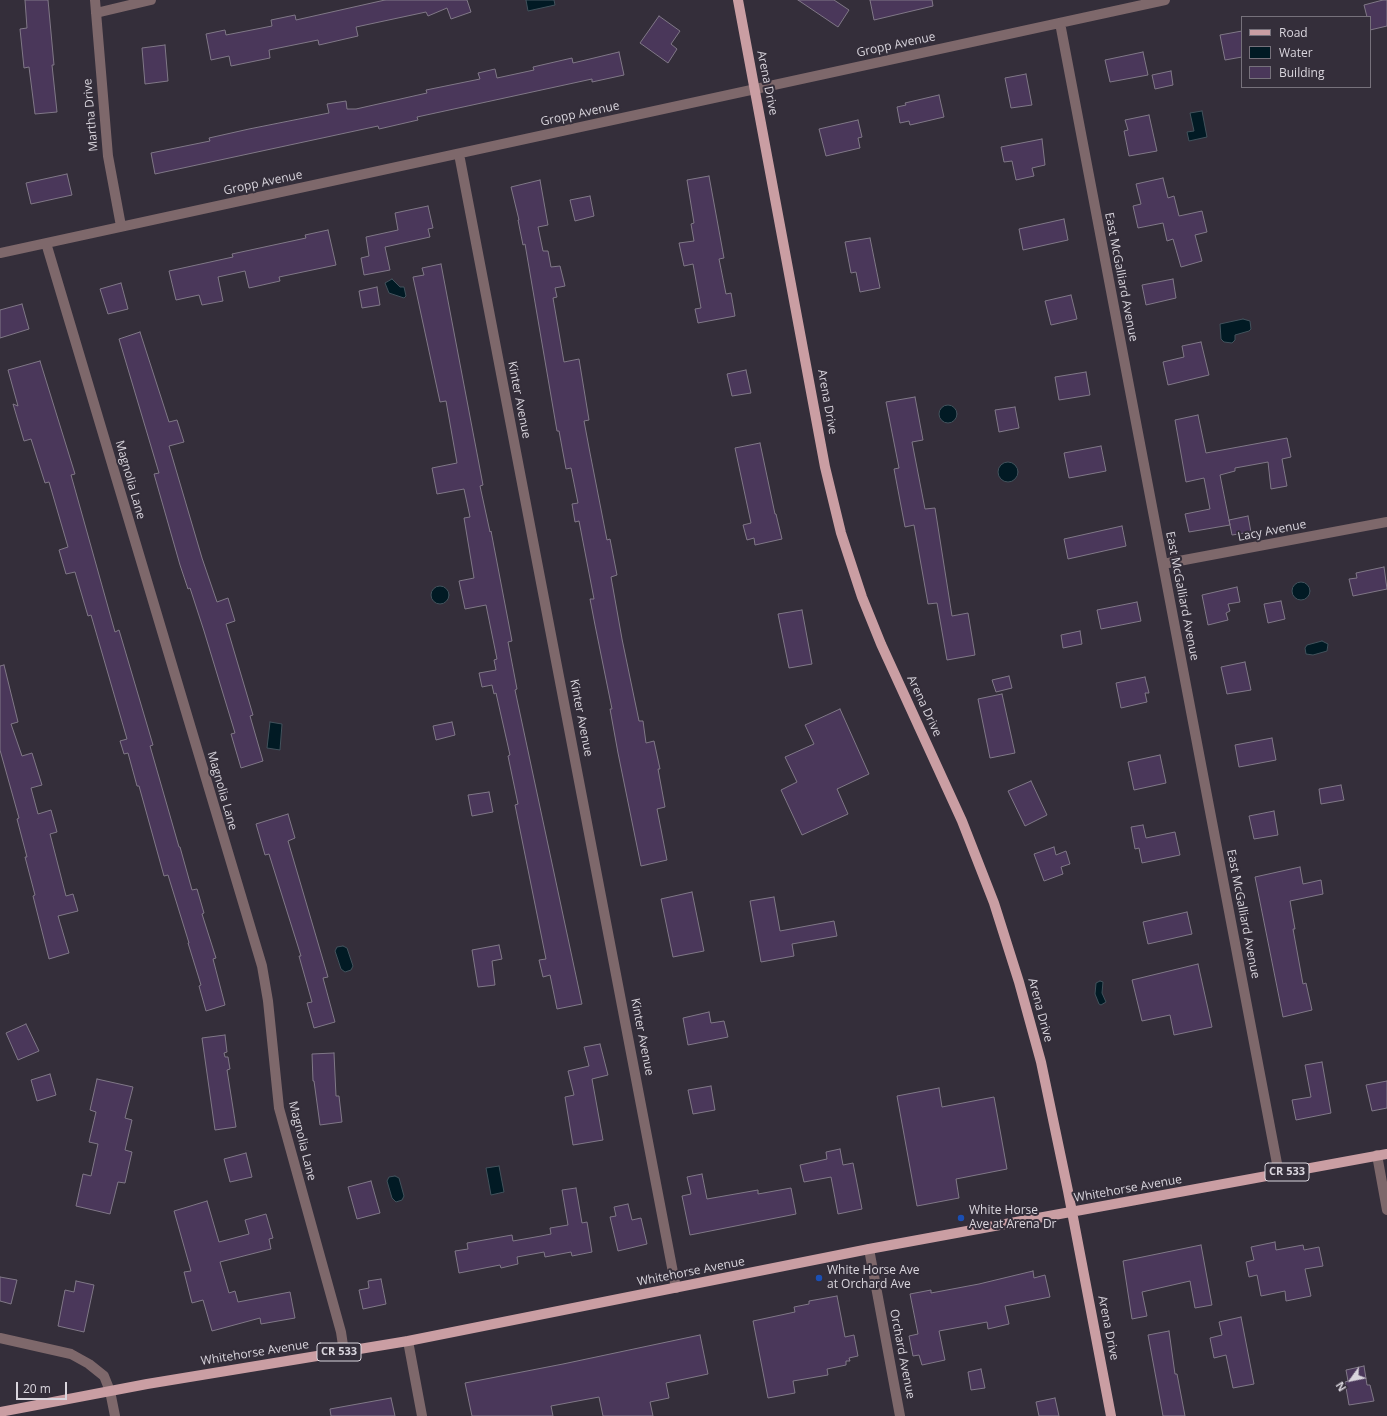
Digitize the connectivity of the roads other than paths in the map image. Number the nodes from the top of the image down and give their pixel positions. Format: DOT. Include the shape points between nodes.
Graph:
graph roads {
  1 [pos="95,0"];
  2 [pos="151,0"];
  3 [pos="738,0"];
  4 [pos="1165,0"];
  5 [pos="96,13"];
  6 [pos="1060,23"];
  7 [pos="755,89"];
  8 [pos="459,154"];
  9 [pos="121,226"];
  10 [pos="46,243"];
  11 [pos="0,253"];
  12 [pos="1387,522"];
  13 [pos="1163,564"];
  14 [pos="1382,1154"];
  15 [pos="1279,1174"];
  16 [pos="1387,1210"];
  17 [pos="1072,1212"];
  18 [pos="869,1249"];
  19 [pos="676,1288"];
  20 [pos="0,1338"];
  21 [pos="408,1341"];
  22 [pos="344,1352"];
  23 [pos="110,1391"];
  24 [pos="0,1412"];
  25 [pos="115,1416"];
  26 [pos="422,1416"];
  27 [pos="900,1416"];
  28 [pos="1111,1416"];
  1 -- 5 [label="street, Martha Drive"];
  2 -- 5 [label="street"];
  3 -- 7 [label="main road, Arena Drive"];
  4 -- 6 [label="street, Gropp Avenue"];
  5 -- 9 [label="street, Martha Drive" via="108,156"];
  6 -- 7 [label="street, Gropp Avenue"];
  6 -- 13 [label="street, East McGalliard Avenue"];
  7 -- 8 [label="street, Gropp Avenue"];
  7 -- 17 [label="main road, Arena Drive" via="825,467 841,533 881,644 962,821 994,903 1041,1062"];
  8 -- 9 [label="street, Gropp Avenue"];
  8 -- 19 [label="street, Kinter Avenue"];
  9 -- 10 [label="street, Gropp Avenue"];
  10 -- 11 [label="street, Gropp Avenue"];
  10 -- 22 [label="street, Magnolia Lane" via="262,966 279,1108"];
  12 -- 13 [label="street, Lacy Avenue"];
  13 -- 15 [label="street, East McGalliard Avenue"];
  14 -- 15 [label="main road, Whitehorse Avenue / CR 533"];
  14 -- 16 [label="street"];
  15 -- 17 [label="main road, Whitehorse Avenue / CR 533"];
  17 -- 18 [label="main road, Whitehorse Avenue / CR 533"];
  17 -- 28 [label="main road, Arena Drive"];
  18 -- 19 [label="main road, Whitehorse Avenue / CR 533"];
  18 -- 27 [label="street, Orchard Avenue"];
  19 -- 21 [label="main road, Whitehorse Avenue / CR 533"];
  20 -- 23 [label="street" via="71,1354 104,1376"];
  21 -- 22 [label="main road, Whitehorse Avenue / CR 533"];
  21 -- 26 [label="street"];
  22 -- 23 [label="main road, Whitehorse Avenue / CR 533"];
  23 -- 24 [label="main road, Whitehorse Avenue / CR 533"];
  23 -- 25 [label="street"];
}
